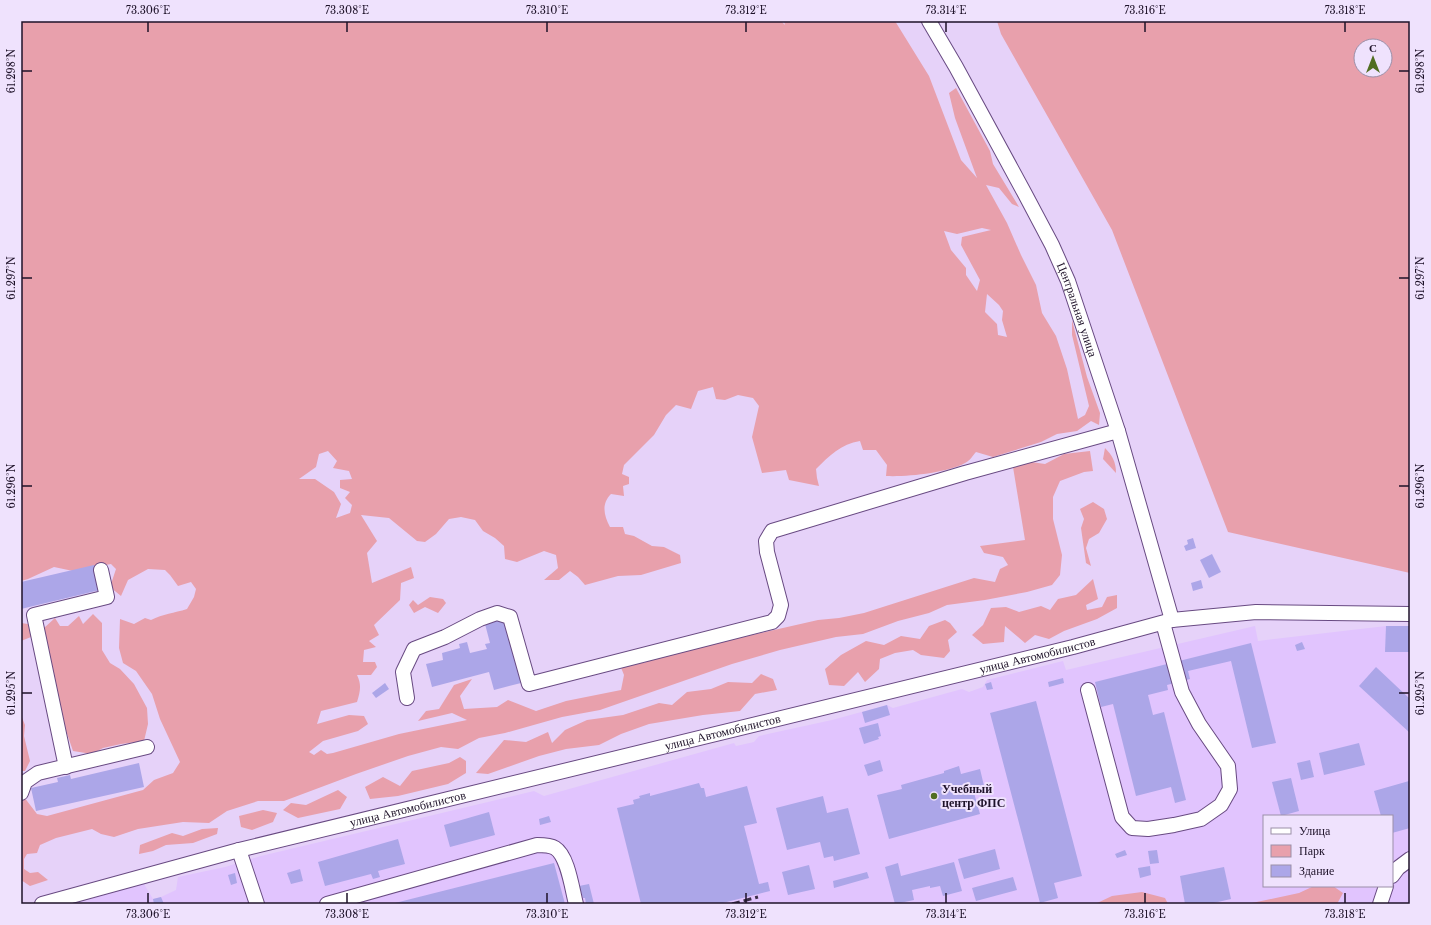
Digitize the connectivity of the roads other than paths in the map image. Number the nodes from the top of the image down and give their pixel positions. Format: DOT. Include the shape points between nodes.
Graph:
graph roads {
  1 [pos="929,21"];
  2 [pos="1118,431"];
  3 [pos="101,570"];
  4 [pos="1410,614"];
  5 [pos="1168,622"];
  6 [pos="1088,690"];
  7 [pos="408,698"];
  8 [pos="147,748"];
  9 [pos="66,767"];
  10 [pos="21,793"];
  11 [pos="239,850"];
  12 [pos="1410,859"];
  13 [pos="1393,875"];
  14 [pos="1386,887"];
  15 [pos="42,904"];
  16 [pos="257,904"];
  17 [pos="327,904"];
  18 [pos="576,904"];
  19 [pos="1380,904"];
  1 -- 2 [label="street, Центральная улица" via="1052,245 1068,281"];
  2 -- 5 [label="street, Центральная улица"];
  2 -- 7 [label="street" via="965,473 772,531 766,541 767,552 781,605 778,616 772,622 529,684 510,617 497,613 414,649 403,672"];
  3 -- 9 [label="street" via="107,597 34,615"];
  4 -- 5 [label="street, улица Автомобилистов" via="1256,612"];
  5 -- 6 [label="street, Центральная улица" via="1182,692 1199,724 1228,766 1230,789 1221,804 1201,819 1174,826 1132,828 1122,817"];
  5 -- 11 [label="street, улица Автомобилистов"];
  8 -- 9 [label="street"];
  9 -- 10 [label="street" via="38,773 25,782"];
  11 -- 15 [label="street, улица Автомобилистов"];
  11 -- 16 [label="street"];
  12 -- 13 [label="street"];
  14 -- 19 [label="street"];
  17 -- 18 [label="street" via="537,845 555,848 564,857"];
}
